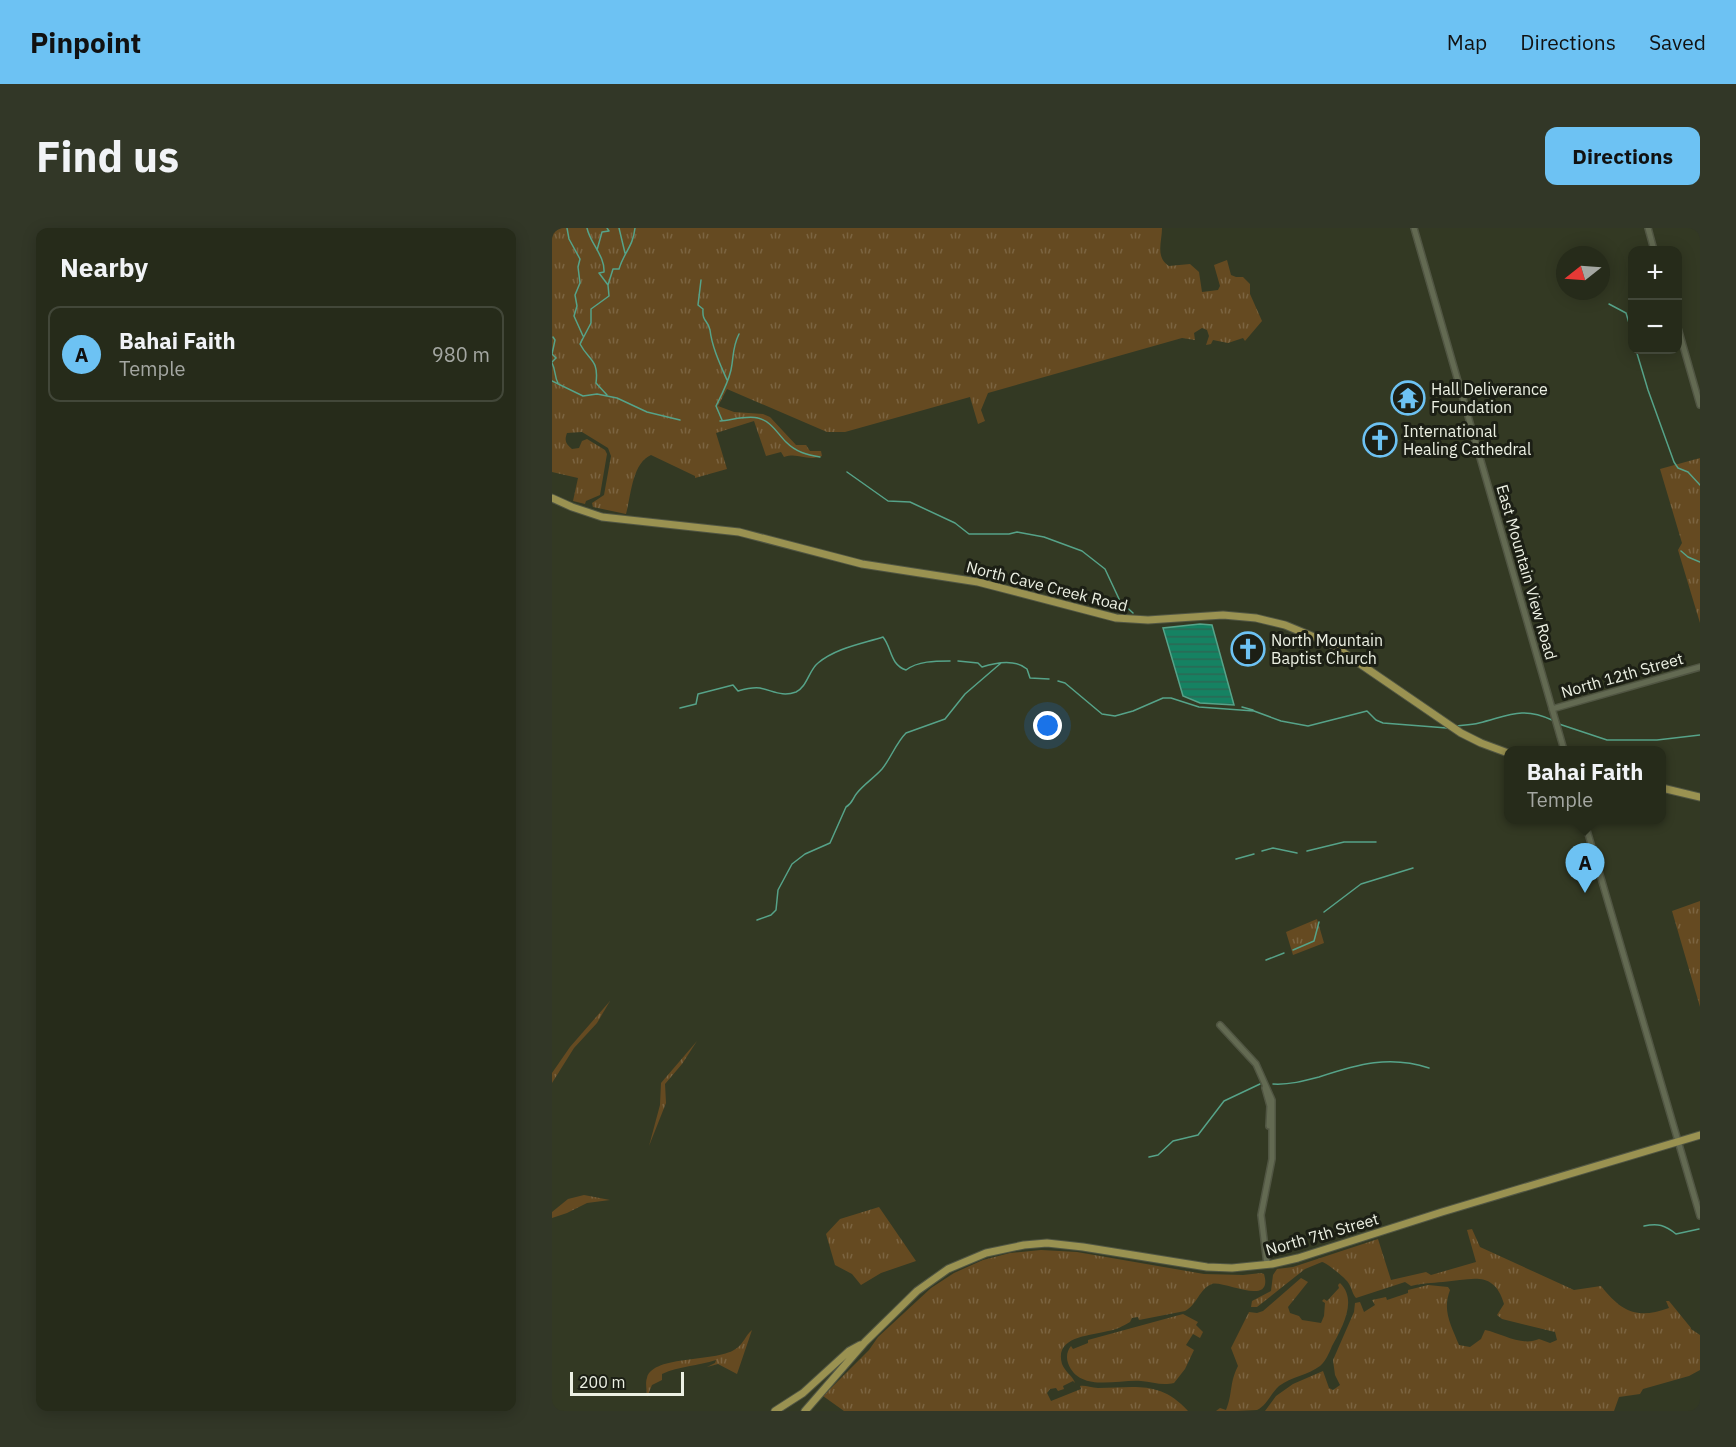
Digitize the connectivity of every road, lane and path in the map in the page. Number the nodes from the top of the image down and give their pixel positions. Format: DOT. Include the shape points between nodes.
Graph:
graph roads {
  1 [pos="1414,228"];
  2 [pos="1648,228"];
  3 [pos="1653,246"];
  4 [pos="1682,345"];
  5 [pos="1700,405"];
  6 [pos="552,498"];
  7 [pos="1700,667"];
  8 [pos="1552,709"];
  9 [pos="1563,746"];
  10 [pos="1504,751"];
  11 [pos="1666,789"];
  12 [pos="1700,797"];
  13 [pos="1585,824"];
  14 [pos="1221,1027"];
  15 [pos="1700,1135"];
  16 [pos="1677,1142"];
  17 [pos="1700,1216"];
  18 [pos="1267,1264"];
  19 [pos="865,1342"];
  20 [pos="775,1411"];
  21 [pos="805,1411"];
  1 -- 8 [label="street, East Mountain View Road"];
  2 -- 3 [label="street"];
  4 -- 5 [label="street"];
  6 -- 10 [label="main road, North Cave Creek Road" via="602,517 739,532 862,564 975,581 1116,618 1223,615 1275,622 1331,644 1458,730"];
  7 -- 8 [label="street, North 12th Street"];
  8 -- 9 [label="street, East Mountain View Road"];
  11 -- 12 [label="main road"];
  13 -- 16 [label="street"];
  14 -- 18 [label="street" via="1251,1058 1272,1102 1271,1167 1261,1215"];
  15 -- 16 [label="main road, North 7th Street"];
  16 -- 17 [label="street"];
  16 -- 18 [label="main road, North 7th Street" via="1298,1258"];
  18 -- 19 [label="main road, North 7th Street" via="1217,1268 1073,1245 1012,1246 970,1258 935,1277"];
  19 -- 20 [label="main road, North 7th Street"];
  19 -- 21 [label="main road, North 7th Street"];
}
